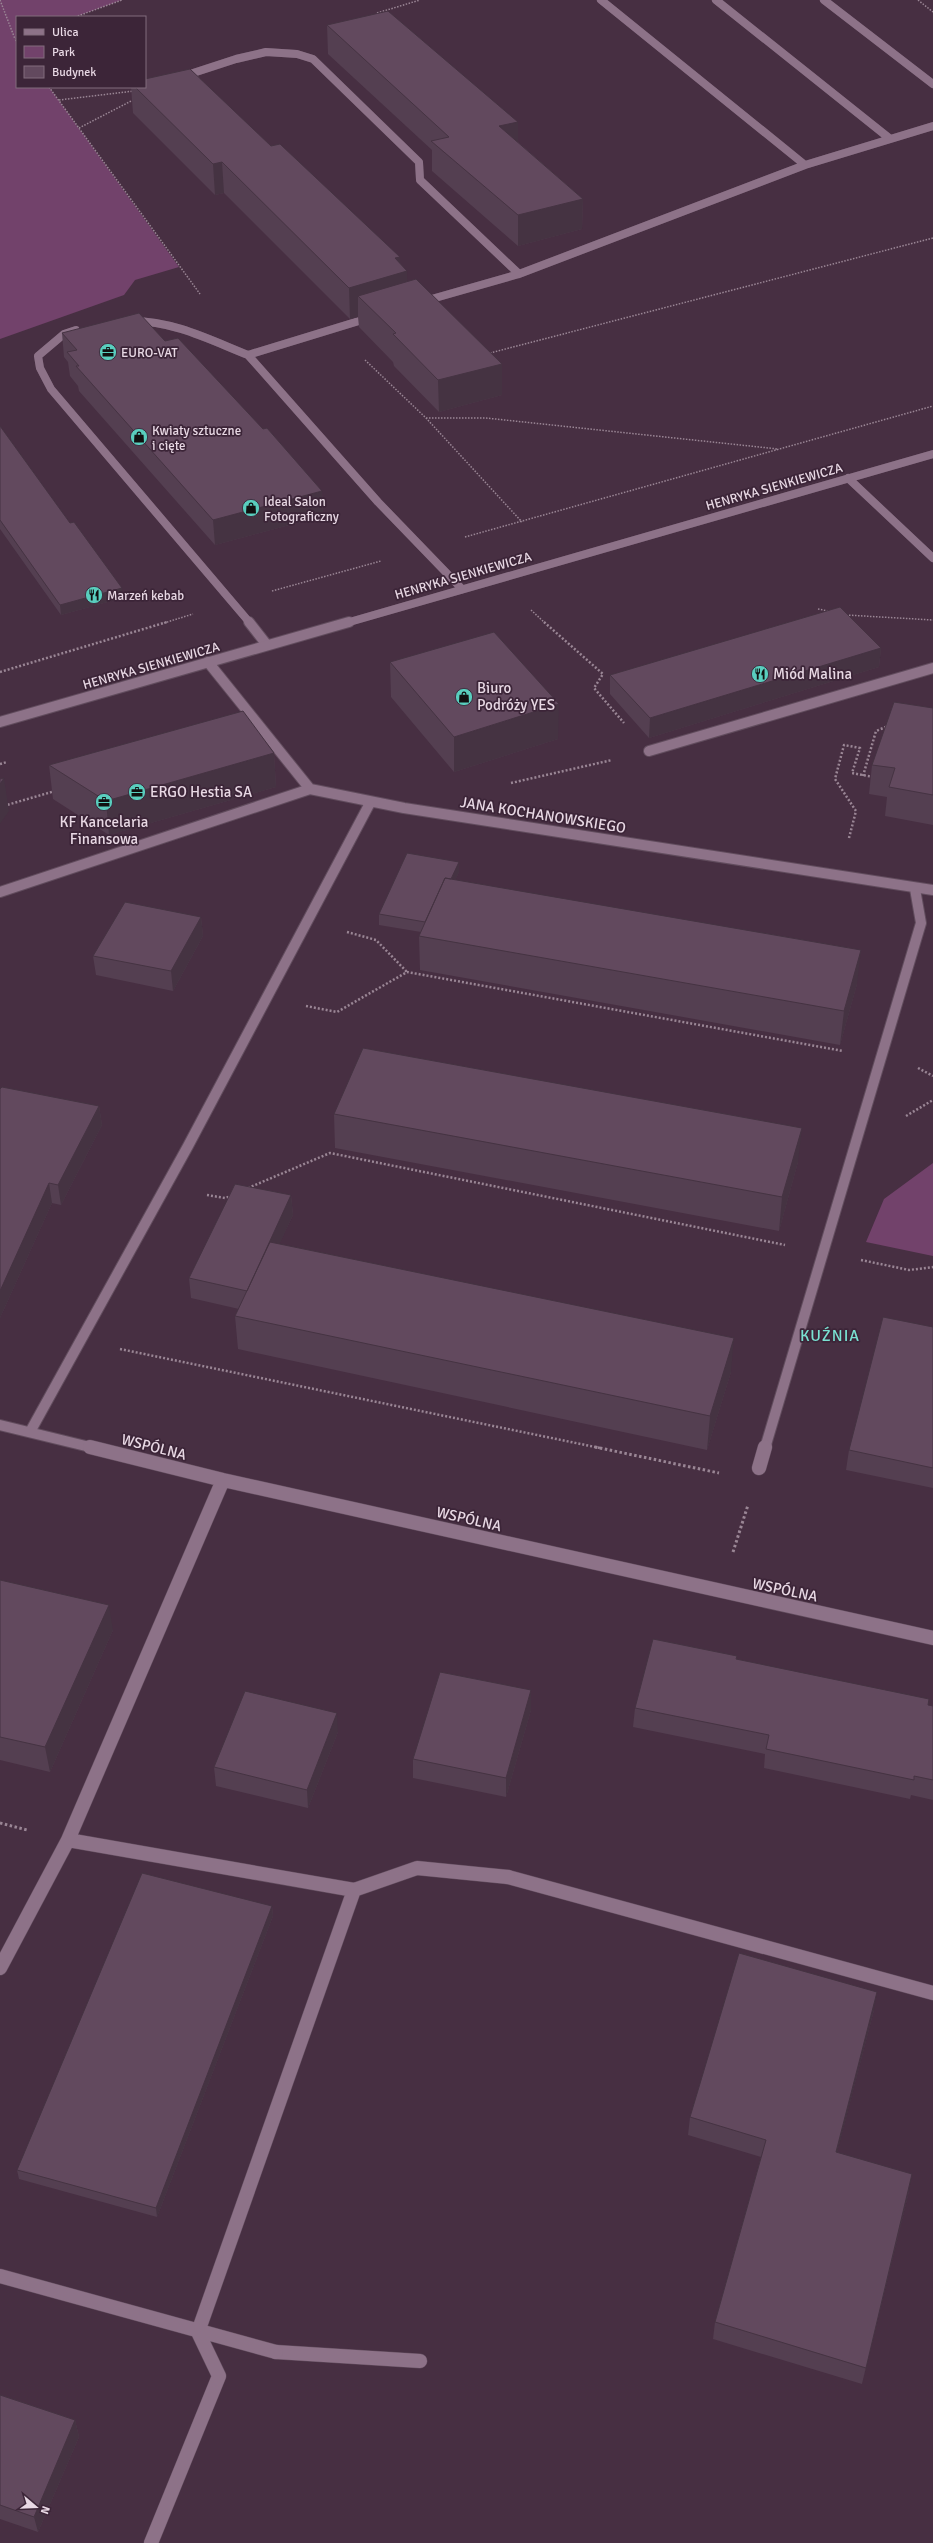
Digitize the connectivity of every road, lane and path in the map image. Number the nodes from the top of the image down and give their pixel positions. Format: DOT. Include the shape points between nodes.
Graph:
graph roads {
  1 [pos="0,0"];
  2 [pos="122,0"];
  3 [pos="420,0"];
  4 [pos="601,0"];
  5 [pos="716,0"];
  6 [pos="824,0"];
  7 [pos="918,0"];
  8 [pos="933,12"];
  9 [pos="374,14"];
  10 [pos="78,16"];
  11 [pos="16,39"];
  12 [pos="190,74"];
  13 [pos="933,84"];
  14 [pos="201,85"];
  15 [pos="51,88"];
  16 [pos="156,88"];
  17 [pos="59,100"];
  18 [pos="933,126"];
  19 [pos="79,128"];
  20 [pos="889,138"];
  21 [pos="805,165"];
  22 [pos="933,238"];
  23 [pos="518,274"];
  24 [pos="202,296"];
  25 [pos="411,305"];
  26 [pos="382,314"];
  27 [pos="120,322"];
  28 [pos="86,327"];
  29 [pos="483,352"];
  30 [pos="248,355"];
  31 [pos="372,358"];
  32 [pos="426,418"];
  33 [pos="779,449"];
  34 [pos="933,454"];
  35 [pos="848,478"];
  36 [pos="522,522"];
  37 [pos="933,558"];
  38 [pos="462,589"];
  39 [pos="529,608"];
  40 [pos="818,609"];
  41 [pos="831,612"];
  42 [pos="845,615"];
  43 [pos="933,620"];
  44 [pos="267,645"];
  45 [pos="208,662"];
  46 [pos="933,668"];
  47 [pos="0,722"];
  48 [pos="890,725"];
  49 [pos="649,751"];
  50 [pos="863,776"];
  51 [pos="874,778"];
  52 [pos="503,785"];
  53 [pos="60,789"];
  54 [pos="310,789"];
  55 [pos="370,803"];
  56 [pos="0,807"];
  57 [pos="838,877"];
  58 [pos="915,889"];
  59 [pos="933,890"];
  60 [pos="0,892"];
  61 [pos="308,921"];
  62 [pos="407,972"];
  63 [pos="267,998"];
  64 [pos="881,1058"];
  65 [pos="166,1185"];
  66 [pos="246,1189"];
  67 [pos="239,1192"];
  68 [pos="824,1253"];
  69 [pos="933,1267"];
  70 [pos="82,1340"];
  71 [pos="0,1425"];
  72 [pos="30,1432"];
  73 [pos="766,1449"];
  74 [pos="759,1468"];
  75 [pos="223,1480"];
  76 [pos="727,1594"];
  77 [pos="933,1638"];
  78 [pos="68,1840"];
  79 [pos="354,1890"];
  80 [pos="0,1968"];
  81 [pos="933,1993"];
  82 [pos="0,2276"];
  83 [pos="198,2332"];
  84 [pos="420,2361"];
  85 [pos="151,2543"];
  1 -- 11 [label="path"];
  2 -- 10 [label="path"];
  3 -- 9 [label="path"];
  4 -- 21 [label="street"];
  5 -- 20 [label="street"];
  6 -- 13 [label="street"];
  7 -- 8 [label="path"];
  12 -- 14 [label="street"];
  12 -- 16 [label="path"];
  12 -- 23 [label="street" via="264,51 281,50 313,59 419,162 420,180"];
  15 -- 17 [label="path"];
  16 -- 17 [label="path"];
  16 -- 19 [label="path"];
  17 -- 19 [label="path"];
  18 -- 20 [label="street"];
  19 -- 24 [label="path"];
  20 -- 21 [label="street"];
  21 -- 23 [label="street"];
  22 -- 29 [label="path" via="491,353"];
  23 -- 25 [label="street" via="423,298"];
  26 -- 30 [label="street"];
  27 -- 30 [label="street" via="142,320 174,327"];
  28 -- 44 [label="street" via="64,334 38,356 40,368 51,389 233,601"];
  30 -- 38 [label="street" via="378,502"];
  31 -- 32 [label="path" via="364,360"];
  32 -- 33 [label="path" via="486,418"];
  32 -- 36 [label="path"];
  34 -- 35 [label="street, HENRYKA SIENKIEWICZA"];
  35 -- 37 [label="street"];
  35 -- 38 [label="street, HENRYKA SIENKIEWICZA"];
  38 -- 44 [label="street, HENRYKA SIENKIEWICZA"];
  39 -- 49 [label="path" via="603,674 594,688"];
  40 -- 41 [label="path"];
  42 -- 43 [label="path"];
  44 -- 45 [label="street, HENRYKA SIENKIEWICZA"];
  45 -- 47 [label="street, HENRYKA SIENKIEWICZA"];
  45 -- 54 [label="street"];
  46 -- 49 [label="street"];
  48 -- 50 [label="path" via="876,731"];
  49 -- 52 [label="path"];
  50 -- 51 [label="path"];
  50 -- 57 [label="path" via="852,773 860,748 844,745 835,779 856,811"];
  53 -- 56 [label="path"];
  54 -- 55 [label="street, JANA KOCHANOWSKIEGO"];
  54 -- 60 [label="street"];
  55 -- 57 [label="street, JANA KOCHANOWSKIEGO"];
  55 -- 61 [label="street"];
  57 -- 58 [label="street, JANA KOCHANOWSKIEGO"];
  58 -- 59 [label="street, JANA KOCHANOWSKIEGO"];
  58 -- 64 [label="street" via="920,923"];
  61 -- 62 [label="path" via="376,940"];
  61 -- 63 [label="street"];
  62 -- 63 [label="path" via="337,1012"];
  62 -- 64 [label="path"];
  63 -- 65 [label="street"];
  64 -- 68 [label="street"];
  65 -- 67 [label="path" via="225,1198"];
  65 -- 70 [label="street"];
  66 -- 68 [label="path" via="330,1153"];
  68 -- 69 [label="path" via="909,1270"];
  68 -- 73 [label="street"];
  70 -- 72 [label="street"];
  70 -- 73 [label="path" via="723,1474"];
  71 -- 72 [label="street, WSPÓLNA"];
  72 -- 75 [label="street, WSPÓLNA"];
  73 -- 74 [label="street"];
  74 -- 76 [label="path" via="727,1570"];
  75 -- 76 [label="street, WSPÓLNA"];
  75 -- 78 [label="street"];
  76 -- 77 [label="street, WSPÓLNA"];
  78 -- 79 [label="street"];
  78 -- 80 [label="street"];
  79 -- 81 [label="street" via="417,1868 508,1877"];
  79 -- 83 [label="street"];
  82 -- 83 [label="street"];
  83 -- 84 [label="street" via="276,2352"];
  83 -- 85 [label="street" via="219,2376"];
}
